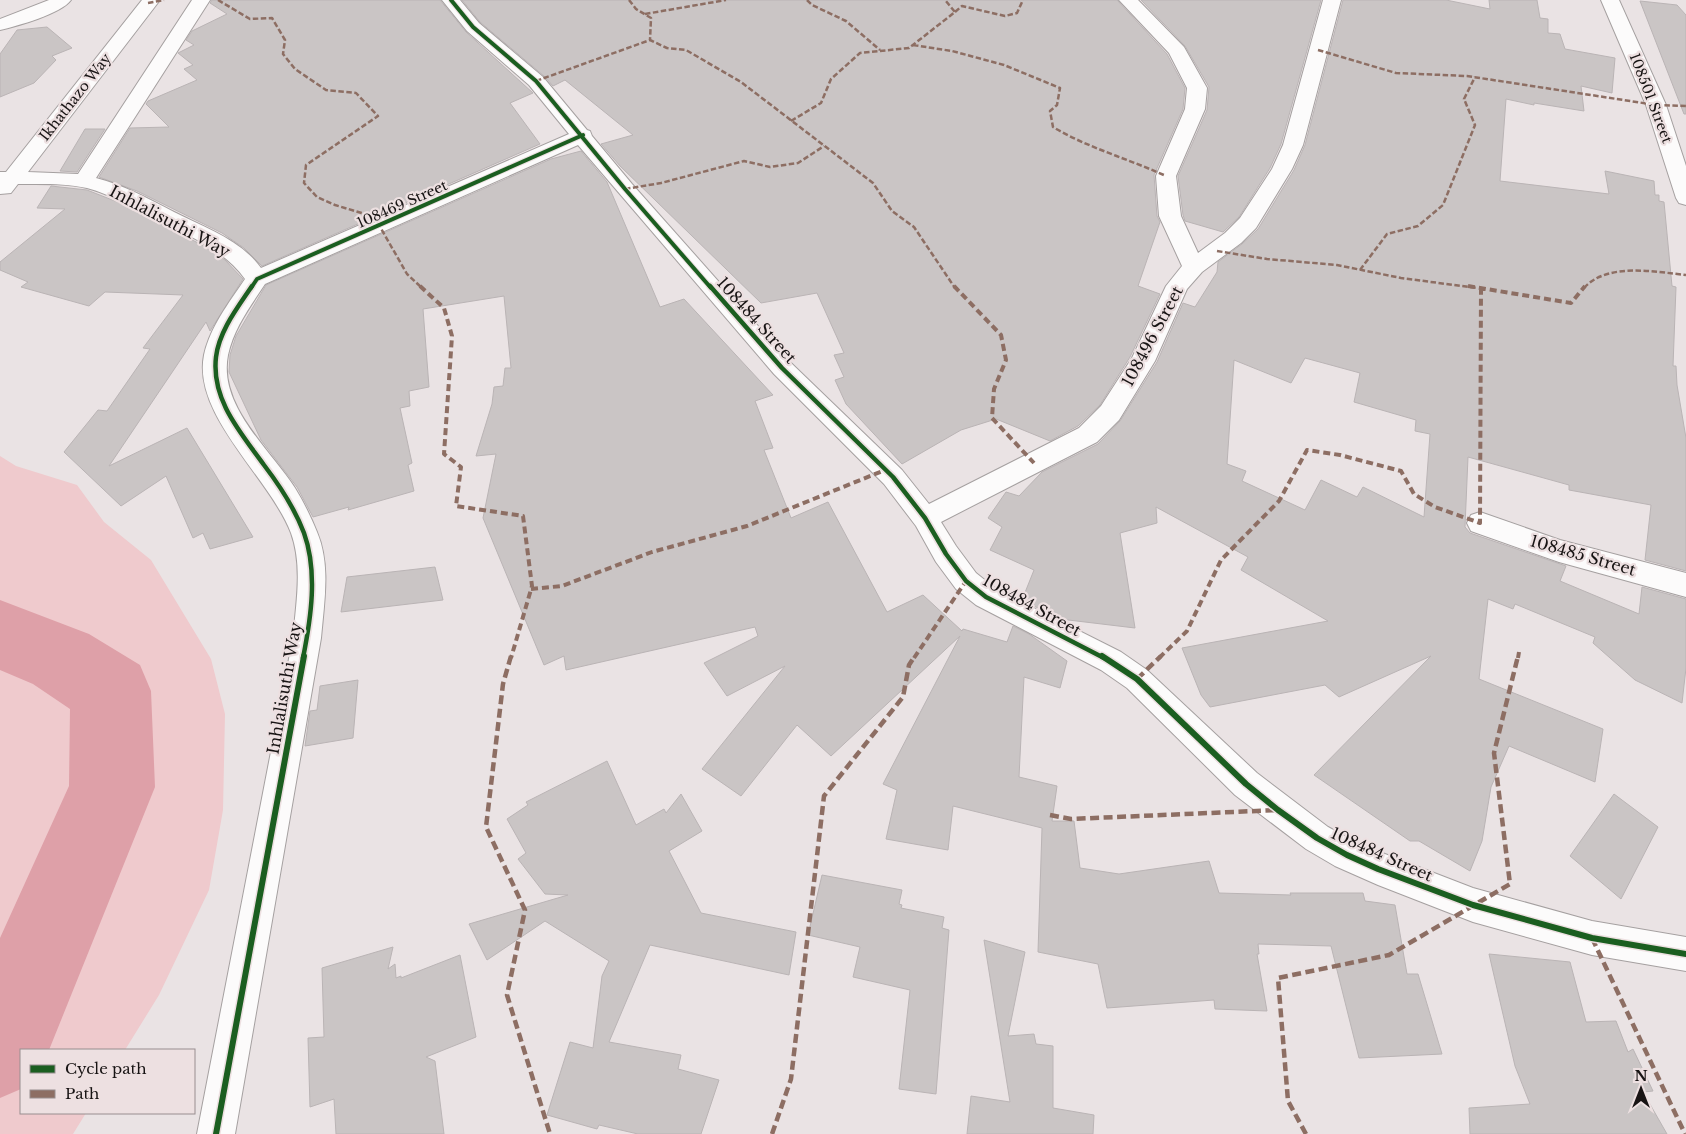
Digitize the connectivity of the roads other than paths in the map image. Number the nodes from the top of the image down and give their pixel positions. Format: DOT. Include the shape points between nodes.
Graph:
graph roads {
  1 [pos="62,0"];
  2 [pos="151,0"];
  3 [pos="201,0"];
  4 [pos="451,0"];
  5 [pos="1128,0"];
  6 [pos="1332,0"];
  7 [pos="1610,0"];
  8 [pos="0,25"];
  9 [pos="583,135"];
  10 [pos="84,181"];
  11 [pos="4,183"];
  12 [pos="1686,198"];
  13 [pos="1194,267"];
  14 [pos="257,279"];
  15 [pos="925,518"];
  16 [pos="1480,523"];
  17 [pos="1686,584"];
  18 [pos="1686,954"];
  19 [pos="216,1134"];
  1 -- 8 [label="street"];
  2 -- 11 [label="street, Ikhathazo Way"];
  3 -- 10 [label="street"];
  4 -- 9 [label="street, 108484 Street" via="473,27 536,81"];
  5 -- 13 [label="street" via="1176,52 1197,88 1195,109 1166,176 1170,216"];
  6 -- 13 [label="street, 108496 Street" via="1293,144 1282,169 1248,223"];
  7 -- 12 [label="street, 108501 Street" via="1656,105"];
  9 -- 14 [label="street, 108469 Street"];
  9 -- 15 [label="street, 108484 Street" via="625,189 782,368 893,477"];
  10 -- 11 [label="street, Inhlalisuthi Way" via="55,178"];
  10 -- 14 [label="street, Inhlalisuthi Way" via="111,188 209,238 233,253"];
  13 -- 15 [label="street, 108496 Street" via="1177,286 1143,361 1099,425 1088,435"];
  14 -- 19 [label="street, Inhlalisuthi Way" via="226,323 218,343 215,383 224,408 242,438 290,502 304,534 313,573 307,638"];
  15 -- 18 [label="street, 108484 Street" via="966,582 986,597 1111,661 1137,679 1246,784 1317,838 1378,869 1473,906 1592,938"];
  16 -- 17 [label="street, 108485 Street" via="1559,551"];
}
